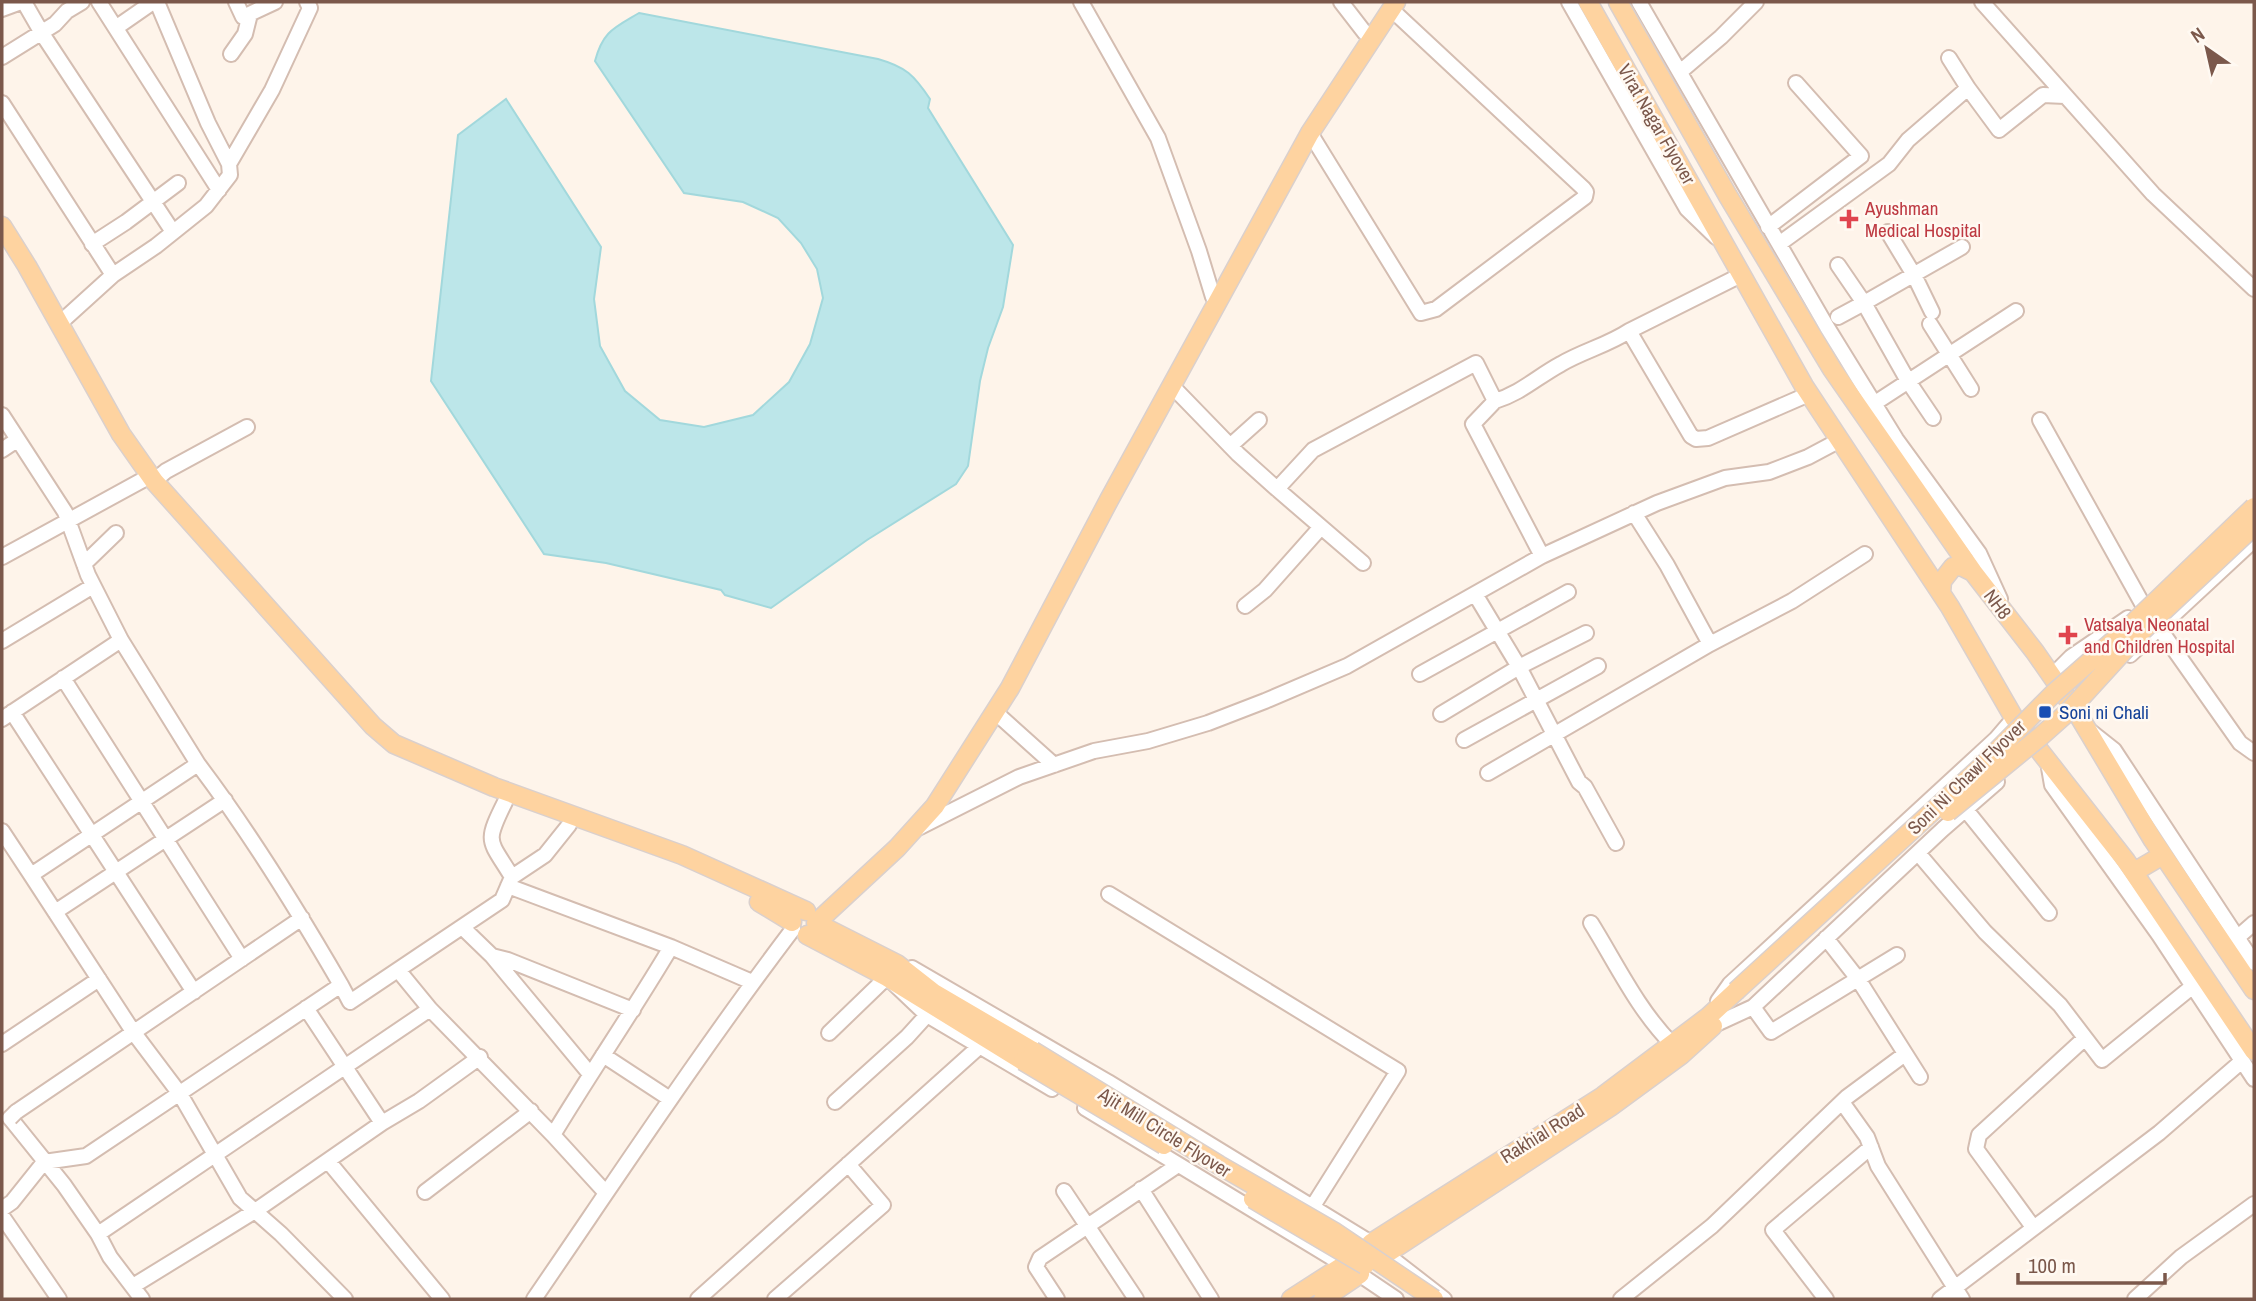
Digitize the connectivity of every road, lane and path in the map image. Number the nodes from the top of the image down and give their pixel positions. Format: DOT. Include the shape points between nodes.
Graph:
graph roads {
  1 [pos="23,2"];
  2 [pos="82,2"];
  3 [pos="99,2"];
  4 [pos="155,2"];
  5 [pos="236,2"];
  6 [pos="275,2"];
  7 [pos="1082,2"];
  8 [pos="1342,2"];
  9 [pos="1569,2"];
  10 [pos="1588,2"];
  11 [pos="1618,2"];
  12 [pos="1639,2"];
  13 [pos="1756,2"];
  14 [pos="310,4"];
  15 [pos="1391,4"];
  16 [pos="1991,5"];
  17 [pos="2,9"];
  18 [pos="250,14"];
  19 [pos="117,27"];
  20 [pos="41,32"];
  21 [pos="1365,33"];
  22 [pos="232,54"];
  23 [pos="2,57"];
  24 [pos="1949,58"];
  25 [pos="1680,72"];
  26 [pos="1796,83"];
  27 [pos="1968,88"];
  28 [pos="2065,96"];
  29 [pos="2,103"];
  30 [pos="1310,133"];
  31 [pos="229,164"];
  32 [pos="178,183"];
  33 [pos="219,190"];
  34 [pos="153,202"];
  35 [pos="1757,207"];
  36 [pos="1741,217"];
  37 [pos="2,226"];
  38 [pos="1768,227"];
  39 [pos="173,232"];
  40 [pos="1888,232"];
  41 [pos="2,242"];
  42 [pos="92,244"];
  43 [pos="1779,244"];
  44 [pos="1726,246"];
  45 [pos="1962,247"];
  46 [pos="1838,265"];
  47 [pos="113,275"];
  48 [pos="1741,275"];
  49 [pos="1914,275"];
  50 [pos="2254,289"];
  51 [pos="1216,299"];
  52 [pos="1864,303"];
  53 [pos="2016,311"];
  54 [pos="1839,317"];
  55 [pos="60,323"];
  56 [pos="1629,331"];
  57 [pos="1950,354"];
  58 [pos="1908,381"];
  59 [pos="1172,386"];
  60 [pos="1971,389"];
  61 [pos="1809,394"];
  62 [pos="1495,401"];
  63 [pos="1875,403"];
  64 [pos="2,415"];
  65 [pos="1933,418"];
  66 [pos="1259,419"];
  67 [pos="2039,420"];
  68 [pos="247,427"];
  69 [pos="18,440"];
  70 [pos="1840,440"];
  71 [pos="1230,446"];
  72 [pos="2,450"];
  73 [pos="145,476"];
  74 [pos="1277,489"];
  75 [pos="2254,497"];
  76 [pos="2254,507"];
  77 [pos="1634,513"];
  78 [pos="67,516"];
  79 [pos="2254,526"];
  80 [pos="1321,527"];
  81 [pos="116,533"];
  82 [pos="2254,540"];
  83 [pos="2,548"];
  84 [pos="1865,554"];
  85 [pos="1542,556"];
  86 [pos="2,557"];
  87 [pos="1363,563"];
  88 [pos="84,564"];
  89 [pos="1973,572"];
  90 [pos="93,586"];
  91 [pos="1568,592"];
  92 [pos="1941,593"];
  93 [pos="1475,594"];
  94 [pos="2143,605"];
  95 [pos="1245,606"];
  96 [pos="2007,616"];
  97 [pos="2159,628"];
  98 [pos="1498,631"];
  99 [pos="1586,633"];
  100 [pos="121,640"];
  101 [pos="2,641"];
  102 [pos="1710,644"];
  103 [pos="1598,666"];
  104 [pos="1519,667"];
  105 [pos="1420,674"];
  106 [pos="2052,676"];
  107 [pos="63,678"];
  108 [pos="1536,699"];
  109 [pos="2076,711"];
  110 [pos="995,712"];
  111 [pos="1441,714"];
  112 [pos="7,715"];
  113 [pos="2014,718"];
  114 [pos="2086,728"];
  115 [pos="1555,735"];
  116 [pos="1464,740"];
  117 [pos="2254,753"];
  118 [pos="2043,754"];
  119 [pos="198,764"];
  120 [pos="1055,765"];
  121 [pos="1488,773"];
  122 [pos="225,800"];
  123 [pos="141,802"];
  124 [pos="505,802"];
  125 [pos="1966,810"];
  126 [pos="569,825"];
  127 [pos="2,831"];
  128 [pos="908,831"];
  129 [pos="92,834"];
  130 [pos="166,839"];
  131 [pos="1616,843"];
  132 [pos="1918,853"];
  133 [pos="2163,855"];
  134 [pos="2134,872"];
  135 [pos="118,873"];
  136 [pos="31,875"];
  137 [pos="510,882"];
  138 [pos="1109,894"];
  139 [pos="55,912"];
  140 [pos="2049,913"];
  141 [pos="302,918"];
  142 [pos="1591,923"];
  143 [pos="2254,923"];
  144 [pos="803,924"];
  145 [pos="462,927"];
  146 [pos="2238,937"];
  147 [pos="1826,938"];
  148 [pos="671,947"];
  149 [pos="1897,955"];
  150 [pos="492,956"];
  151 [pos="242,959"];
  152 [pos="2250,966"];
  153 [pos="398,970"];
  154 [pos="892,971"];
  155 [pos="99,979"];
  156 [pos="1858,979"];
  157 [pos="752,982"];
  158 [pos="341,985"];
  159 [pos="2193,986"];
  160 [pos="2254,990"];
  161 [pos="194,992"];
  162 [pos="1744,1000"];
  163 [pos="306,1008"];
  164 [pos="430,1009"];
  165 [pos="633,1010"];
  166 [pos="928,1015"];
  167 [pos="1711,1021"];
  168 [pos="134,1033"];
  169 [pos="829,1033"];
  170 [pos="2085,1038"];
  171 [pos="2,1044"];
  172 [pos="1672,1044"];
  173 [pos="980,1046"];
  174 [pos="2243,1053"];
  175 [pos="1905,1054"];
  176 [pos="603,1055"];
  177 [pos="1028,1056"];
  178 [pos="480,1057"];
  179 [pos="346,1068"];
  180 [pos="590,1074"];
  181 [pos="1920,1077"];
  182 [pos="2254,1079"];
  183 [pos="180,1094"];
  184 [pos="670,1099"];
  185 [pos="835,1102"];
  186 [pos="1842,1102"];
  187 [pos="531,1111"];
  188 [pos="10,1114"];
  189 [pos="382,1123"];
  190 [pos="553,1135"];
  191 [pos="1871,1147"];
  192 [pos="216,1156"];
  193 [pos="328,1161"];
  194 [pos="44,1162"];
  195 [pos="848,1164"];
  196 [pos="1178,1165"];
  197 [pos="1142,1189"];
  198 [pos="1064,1191"];
  199 [pos="425,1192"];
  200 [pos="606,1193"];
  201 [pos="2254,1204"];
  202 [pos="1312,1206"];
  203 [pos="2,1209"];
  204 [pos="255,1211"];
  205 [pos="2,1216"];
  206 [pos="1088,1225"];
  207 [pos="2033,1227"];
  208 [pos="98,1234"];
  209 [pos="1378,1248"];
  210 [pos="1344,1265"];
  211 [pos="1360,1274"];
  212 [pos="133,1286"];
  213 [pos="1958,1295"];
  214 [pos="59,1299"];
  215 [pos="142,1299"];
  216 [pos="345,1299"];
  217 [pos="442,1299"];
  218 [pos="534,1299"];
  219 [pos="542,1299"];
  220 [pos="698,1299"];
  221 [pos="775,1299"];
  222 [pos="1057,1299"];
  223 [pos="1136,1299"];
  224 [pos="1210,1299"];
  225 [pos="1291,1299"];
  226 [pos="1323,1299"];
  227 [pos="1396,1299"];
  228 [pos="1413,1299"];
  229 [pos="1434,1299"];
  230 [pos="1444,1299"];
  231 [pos="1621,1299"];
  232 [pos="1826,1299"];
  233 [pos="1940,1299"];
  234 [pos="2135,1299"];
  1 -- 17 [label="street"];
  1 -- 20 [label="street"];
  2 -- 20 [label="street"];
  3 -- 19 [label="street"];
  4 -- 19 [label="street"];
  4 -- 31 [label="street"];
  5 -- 18 [label="street" via="243,17"];
  6 -- 18 [label="street"];
  7 -- 51 [label="street" via="1158,138"];
  8 -- 21 [label="street"];
  9 -- 44 [label="street" via="1687,209"];
  10 -- 44 [label="main road, Virat Nagar Flyover"];
  11 -- 36 [label="main road, Virat Nagar Flyover"];
  12 -- 25 [label="street"];
  13 -- 25 [label="street"];
  14 -- 31 [label="street" via="272,90"];
  15 -- 21 [label="main road"];
  15 -- 30 [label="main road"];
  15 -- 30 [label="street" via="1583,188 1585,197 1436,309 1421,313"];
  16 -- 28 [label="street"];
  18 -- 22 [label="street" via="245,34"];
  19 -- 33 [label="street"];
  20 -- 23 [label="street"];
  20 -- 34 [label="street"];
  21 -- 51 [label="main road" via="1304,130"];
  24 -- 27 [label="street"];
  25 -- 35 [label="street"];
  26 -- 38 [label="street" via="1861,156"];
  27 -- 28 [label="street" via="1999,130 2043,95"];
  27 -- 43 [label="street" via="1908,140 1889,164"];
  28 -- 50 [label="street" via="2153,194"];
  29 -- 42 [label="street"];
  30 -- 51 [label="main road"];
  31 -- 33 [label="street" via="230,175"];
  32 -- 34 [label="street"];
  33 -- 39 [label="street"];
  34 -- 39 [label="street"];
  34 -- 42 [label="street"];
  35 -- 36 [label="street"];
  35 -- 38 [label="street"];
  36 -- 89 [label="main road, NH8" via="1832,369"];
  37 -- 55 [label="main road"];
  38 -- 43 [label="street"];
  39 -- 47 [label="street"];
  40 -- 49 [label="street"];
  41 -- 73 [label="main road"];
  42 -- 47 [label="street"];
  43 -- 63 [label="street"];
  44 -- 48 [label="main road"];
  45 -- 49 [label="street"];
  46 -- 52 [label="street"];
  47 -- 55 [label="street"];
  48 -- 56 [label="street"];
  48 -- 61 [label="main road"];
  49 -- 52 [label="street"];
  49 -- 57 [label="street"];
  51 -- 59 [label="main road"];
  51 -- 128 [label="main road" via="1004,684"];
  52 -- 54 [label="street"];
  52 -- 58 [label="street"];
  53 -- 57 [label="street"];
  55 -- 73 [label="main road"];
  56 -- 61 [label="street" via="1696,439 1708,438"];
  56 -- 62 [label="street"];
  57 -- 58 [label="street"];
  57 -- 60 [label="street"];
  58 -- 63 [label="street"];
  58 -- 65 [label="street"];
  59 -- 71 [label="street"];
  59 -- 110 [label="main road"];
  61 -- 70 [label="main road"];
  62 -- 74 [label="street" via="1476,363 1313,450"];
  62 -- 85 [label="street" via="1474,424"];
  63 -- 96 [label="street" via="1979,553"];
  64 -- 69 [label="street"];
  66 -- 71 [label="street"];
  67 -- 94 [label="street"];
  68 -- 73 [label="street" via="166,471"];
  69 -- 72 [label="street"];
  69 -- 78 [label="street"];
  70 -- 77 [label="street" via="1769,472 1726,478"];
  70 -- 92 [label="main road"];
  71 -- 74 [label="street"];
  73 -- 78 [label="street"];
  73 -- 124 [label="main road" via="373,740 388,753"];
  73 -- 144 [label="main road" via="394,744 494,787 682,855"];
  74 -- 80 [label="street"];
  75 -- 94 [label="street"];
  76 -- 162 [label="main road, Soni Ni Chawl Flyover, bridge" via="2046,701"];
  77 -- 85 [label="street"];
  77 -- 102 [label="street"];
  78 -- 83 [label="street"];
  78 -- 86 [label="street"];
  78 -- 88 [label="street"];
  79 -- 162 [label="main road, Soni Ni Chawl Flyover, bridge" via="2141,632 2059,720 1952,808"];
  80 -- 87 [label="street"];
  80 -- 95 [label="street"];
  81 -- 88 [label="street"];
  82 -- 97 [label="street"];
  84 -- 102 [label="street" via="1792,601"];
  85 -- 93 [label="street"];
  88 -- 90 [label="street"];
  89 -- 92 [label="main road" via="1953,567 1942,581"];
  89 -- 96 [label="main road, NH8"];
  90 -- 100 [label="street"];
  90 -- 101 [label="street"];
  91 -- 98 [label="street"];
  92 -- 113 [label="main road"];
  93 -- 98 [label="street"];
  93 -- 120 [label="street" via="1348,666 1265,701 1208,723"];
  94 -- 106 [label="street"];
  96 -- 106 [label="main road, NH8"];
  97 -- 109 [label="street"];
  97 -- 117 [label="street" via="2240,743"];
  98 -- 104 [label="street"];
  98 -- 105 [label="street"];
  99 -- 104 [label="street"];
  100 -- 107 [label="street"];
  100 -- 119 [label="street"];
  102 -- 115 [label="street"];
  103 -- 108 [label="street"];
  104 -- 108 [label="street"];
  104 -- 111 [label="street"];
  106 -- 109 [label="main road, NH8"];
  107 -- 112 [label="street"];
  107 -- 123 [label="street"];
  108 -- 115 [label="street"];
  108 -- 116 [label="street"];
  109 -- 114 [label="main road, NH8"];
  110 -- 120 [label="street"];
  110 -- 128 [label="main road" via="935,806"];
  112 -- 129 [label="street"];
  113 -- 118 [label="main road"];
  113 -- 167 [label="street" via="1997,739 1730,984"];
  114 -- 133 [label="main road, NH8"];
  114 -- 146 [label="street" via="2114,750"];
  115 -- 121 [label="street"];
  115 -- 131 [label="street"];
  118 -- 125 [label="street"];
  118 -- 134 [label="main road"];
  118 -- 159 [label="street" via="2052,785"];
  119 -- 122 [label="street"];
  119 -- 123 [label="street"];
  120 -- 128 [label="street" via="1019,777"];
  122 -- 130 [label="street"];
  122 -- 141 [label="street"];
  123 -- 129 [label="street"];
  123 -- 130 [label="street"];
  124 -- 126 [label="main road"];
  124 -- 137 [label="street" via="492,829 492,846"];
  125 -- 132 [label="street"];
  125 -- 140 [label="street"];
  126 -- 137 [label="street" via="545,855"];
  126 -- 144 [label="main road" via="678,865"];
  127 -- 136 [label="street"];
  128 -- 144 [label="main road"];
  129 -- 135 [label="street"];
  129 -- 136 [label="street"];
  130 -- 135 [label="street"];
  130 -- 151 [label="street"];
  132 -- 147 [label="street"];
  132 -- 170 [label="street" via="1985,932 2060,1005"];
  133 -- 134 [label="main road"];
  133 -- 152 [label="main road, NH8"];
  134 -- 174 [label="main road" via="2229,1013"];
  135 -- 139 [label="street"];
  135 -- 161 [label="street"];
  136 -- 139 [label="street"];
  137 -- 145 [label="street" via="502,900"];
  137 -- 148 [label="street"];
  138 -- 202 [label="street" via="1398,1071"];
  139 -- 155 [label="street"];
  141 -- 151 [label="street"];
  141 -- 158 [label="street"];
  142 -- 172 [label="street" via="1636,997"];
  143 -- 146 [label="street"];
  144 -- 154 [label="main road, Ajit Mill Circle Flyover"];
  144 -- 157 [label="street"];
  144 -- 219 [label="street"];
  145 -- 150 [label="street"];
  145 -- 153 [label="street"];
  146 -- 152 [label="street"];
  147 -- 156 [label="street"];
  147 -- 162 [label="street"];
  148 -- 157 [label="street"];
  148 -- 165 [label="street"];
  149 -- 156 [label="street"];
  150 -- 165 [label="street"];
  150 -- 180 [label="street"];
  151 -- 161 [label="street"];
  152 -- 160 [label="main road, NH8"];
  153 -- 158 [label="street" via="350,1002"];
  153 -- 164 [label="street"];
  154 -- 166 [label="street"];
  154 -- 169 [label="street"];
  154 -- 177 [label="main road, Ajit Mill Circle Flyover"];
  154 -- 202 [label="street" via="909,966 946,986"];
  155 -- 168 [label="street"];
  155 -- 171 [label="street"];
  156 -- 162 [label="street" via="1771,1032"];
  156 -- 175 [label="street"];
  157 -- 184 [label="street"];
  158 -- 163 [label="street"];
  159 -- 170 [label="street" via="2102,1060"];
  159 -- 174 [label="street"];
  161 -- 168 [label="street"];
  162 -- 167 [label="main road, Soni Ni Chawl Flyover"];
  163 -- 179 [label="street"];
  163 -- 183 [label="street"];
  164 -- 178 [label="street"];
  164 -- 179 [label="street"];
  165 -- 176 [label="street"];
  166 -- 173 [label="street"];
  166 -- 185 [label="street"];
  167 -- 172 [label="main road, Rakhial Road"];
  167 -- 209 [label="main road, Rakhial Road" via="1681,1055 1610,1107"];
  168 -- 183 [label="street"];
  168 -- 188 [label="street"];
  170 -- 207 [label="street" via="1979,1135 1976,1149"];
  172 -- 209 [label="main road, Rakhial Road"];
  173 -- 195 [label="street"];
  173 -- 196 [label="street"];
  174 -- 182 [label="street"];
  174 -- 207 [label="street" via="2159,1133"];
  175 -- 181 [label="street"];
  175 -- 186 [label="street"];
  176 -- 180 [label="street"];
  176 -- 184 [label="street"];
  177 -- 228 [label="main road, Ajit Mill Circle Flyover, bridge" via="1380,1274"];
  177 -- 229 [label="main road, Ajit Mill Circle Flyover, bridge" via="1333,1231"];
  178 -- 187 [label="street"];
  178 -- 189 [label="street"];
  179 -- 189 [label="street"];
  179 -- 192 [label="street"];
  180 -- 190 [label="street"];
  183 -- 192 [label="street"];
  183 -- 194 [label="street" via="86,1156"];
  184 -- 200 [label="street"];
  186 -- 191 [label="street"];
  186 -- 231 [label="street" via="1712,1226"];
  187 -- 190 [label="street"];
  187 -- 199 [label="street"];
  188 -- 194 [label="street"];
  189 -- 193 [label="street"];
  190 -- 200 [label="street"];
  191 -- 213 [label="street" via="1878,1166"];
  191 -- 232 [label="street" via="1773,1230"];
  192 -- 204 [label="street" via="240,1199"];
  192 -- 208 [label="street"];
  193 -- 204 [label="street"];
  193 -- 217 [label="street"];
  194 -- 203 [label="street"];
  194 -- 208 [label="street"];
  195 -- 220 [label="street"];
  195 -- 221 [label="street" via="883,1205"];
  196 -- 197 [label="street"];
  196 -- 210 [label="street"];
  197 -- 206 [label="street"];
  197 -- 224 [label="street"];
  198 -- 206 [label="street"];
  200 -- 218 [label="street"];
  201 -- 234 [label="street" via="2181,1256"];
  202 -- 209 [label="street"];
  204 -- 212 [label="street"];
  204 -- 216 [label="street"];
  205 -- 214 [label="street"];
  206 -- 222 [label="street" via="1040,1258 1036,1267"];
  206 -- 223 [label="street"];
  207 -- 213 [label="street"];
  208 -- 212 [label="street"];
  209 -- 210 [label="street"];
  209 -- 211 [label="street"];
  209 -- 230 [label="street"];
  210 -- 211 [label="street"];
  210 -- 225 [label="main road"];
  211 -- 226 [label="main road"];
  211 -- 227 [label="street"];
  212 -- 215 [label="street"];
  213 -- 233 [label="street"];
}
